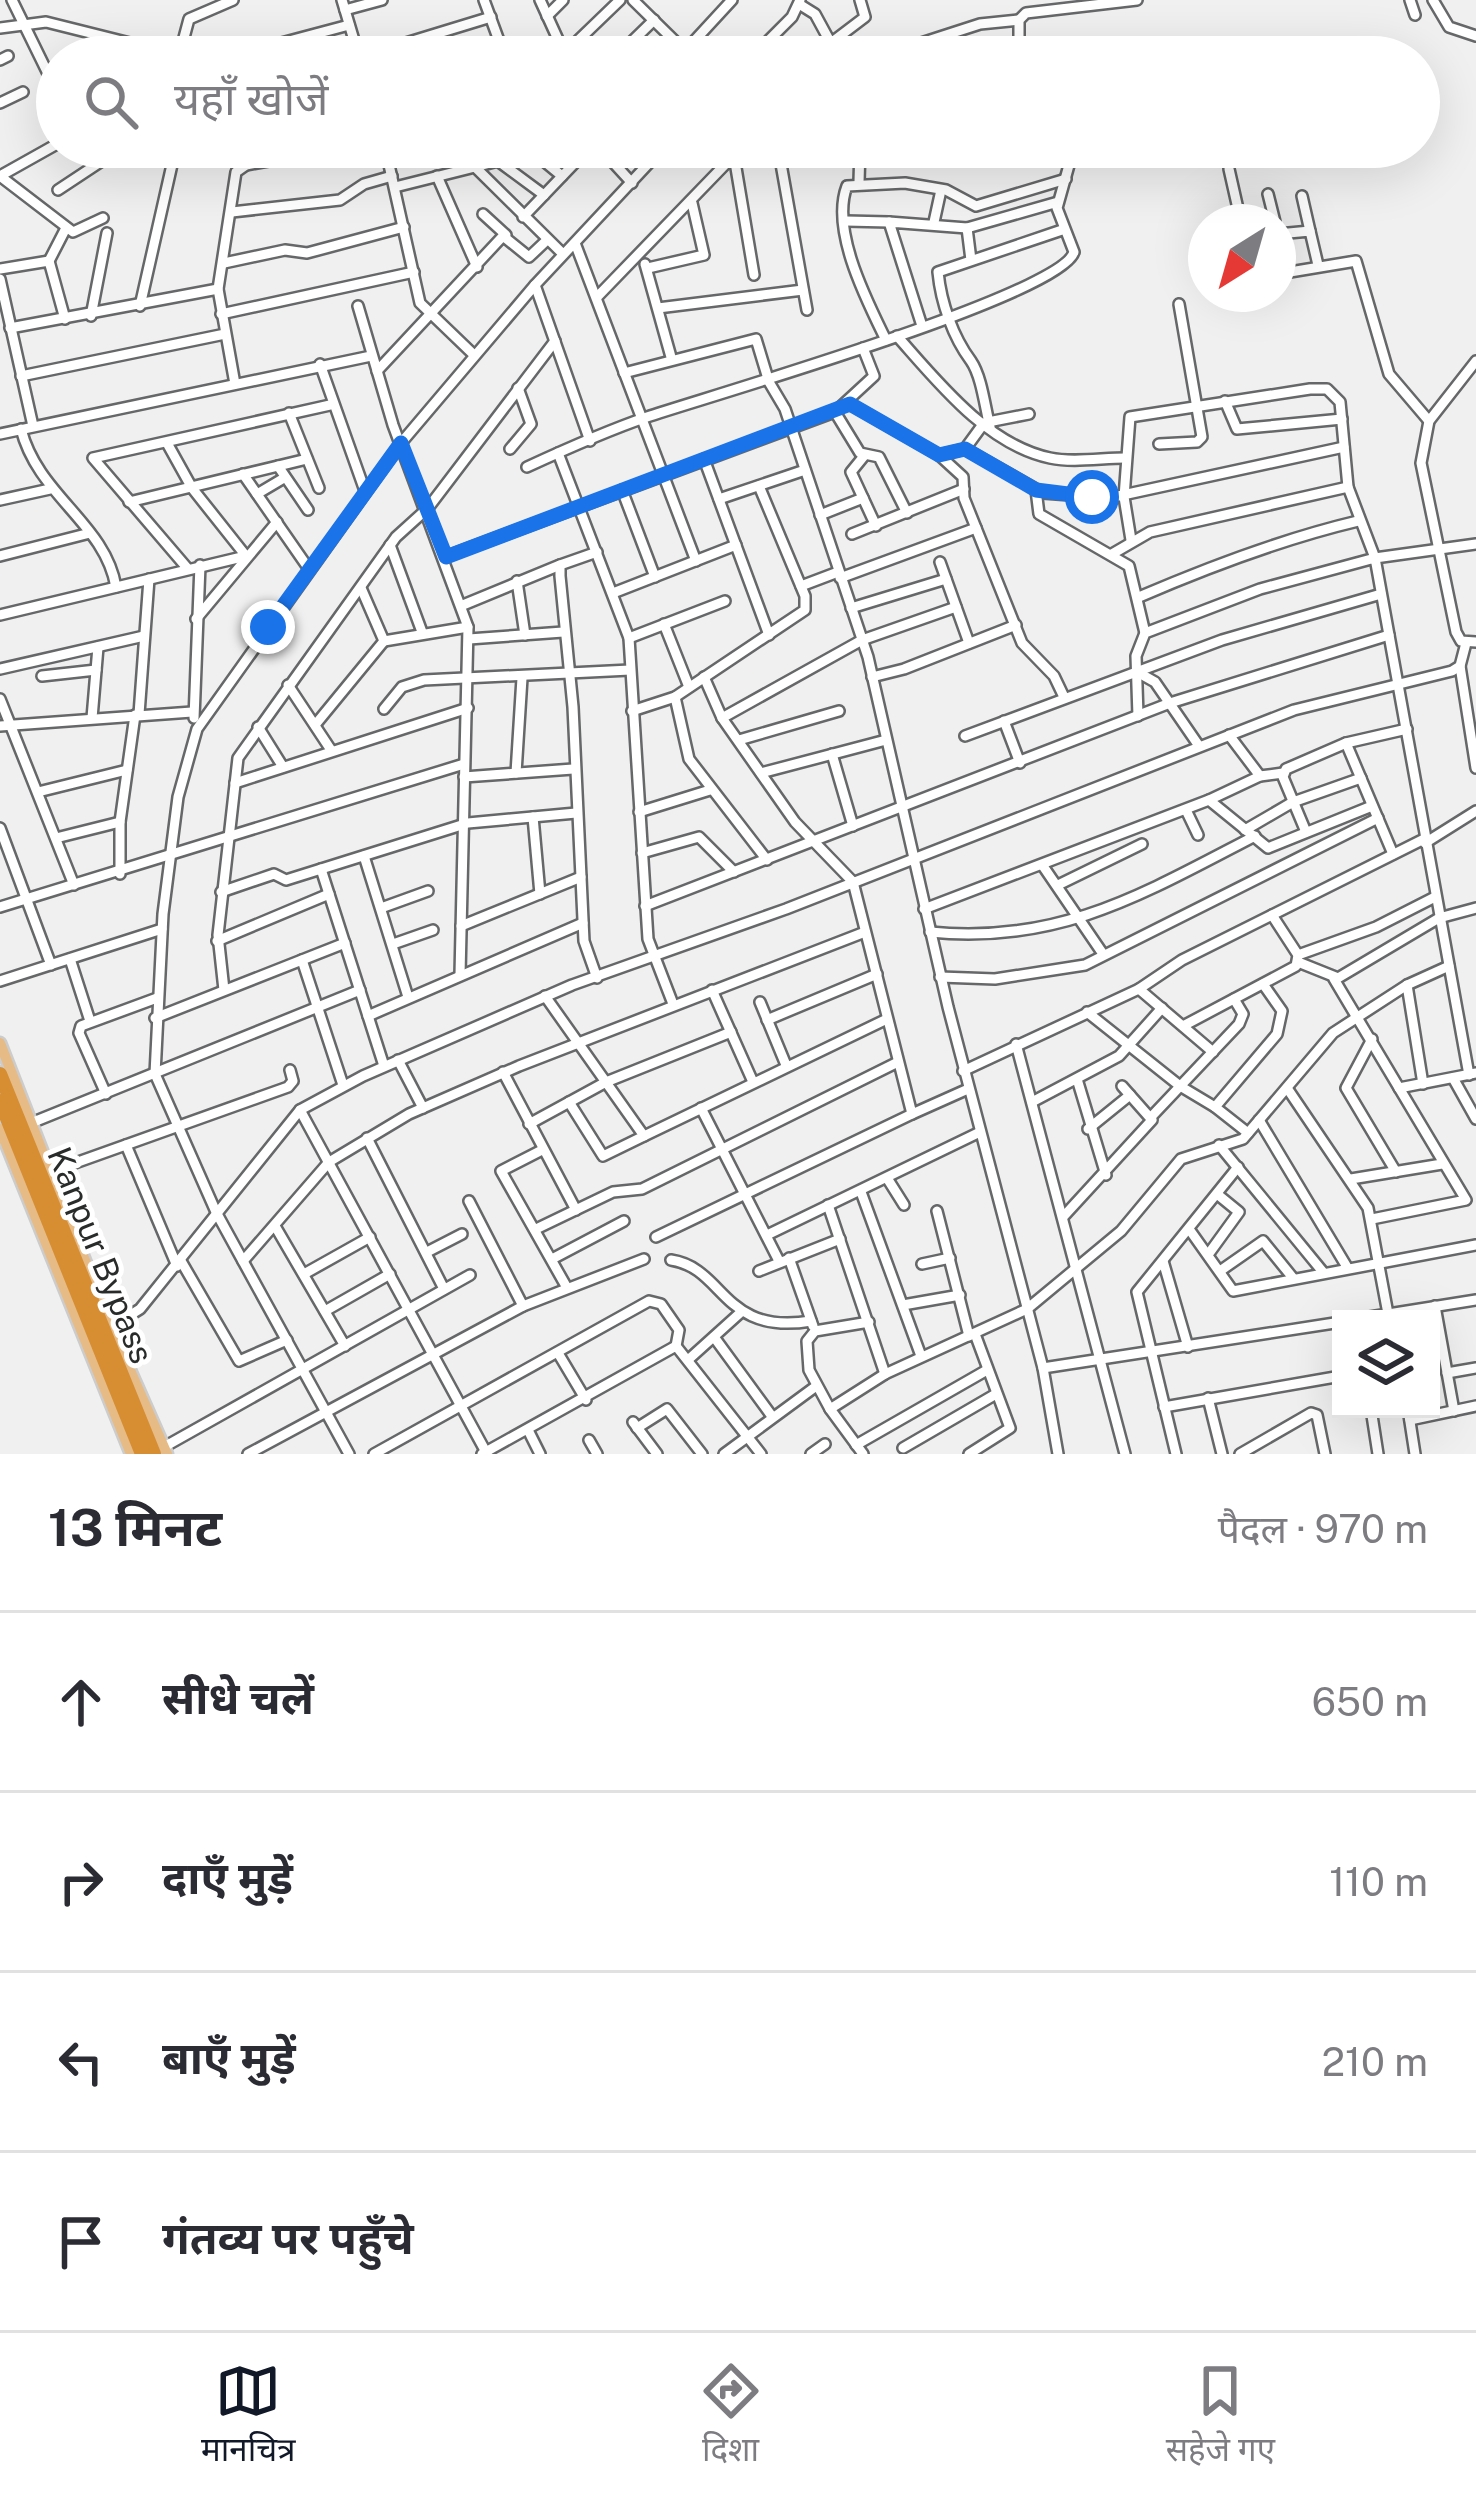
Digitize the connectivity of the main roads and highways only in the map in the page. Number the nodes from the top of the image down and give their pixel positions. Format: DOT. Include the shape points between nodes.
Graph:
graph roads {
  1 [pos="0,1043"];
  2 [pos="0,1074"];
  3 [pos="0,1101"];
  4 [pos="0,1129"];
  5 [pos="162,1452"];
  6 [pos="131,1454"];
  7 [pos="142,1454"];
  1 -- 5 [label="main road"];
  2 -- 5 [label="highway, Kanpur Bypass"];
  3 -- 7 [label="highway, Kanpur Bypass"];
  4 -- 6 [label="main road"];
}
